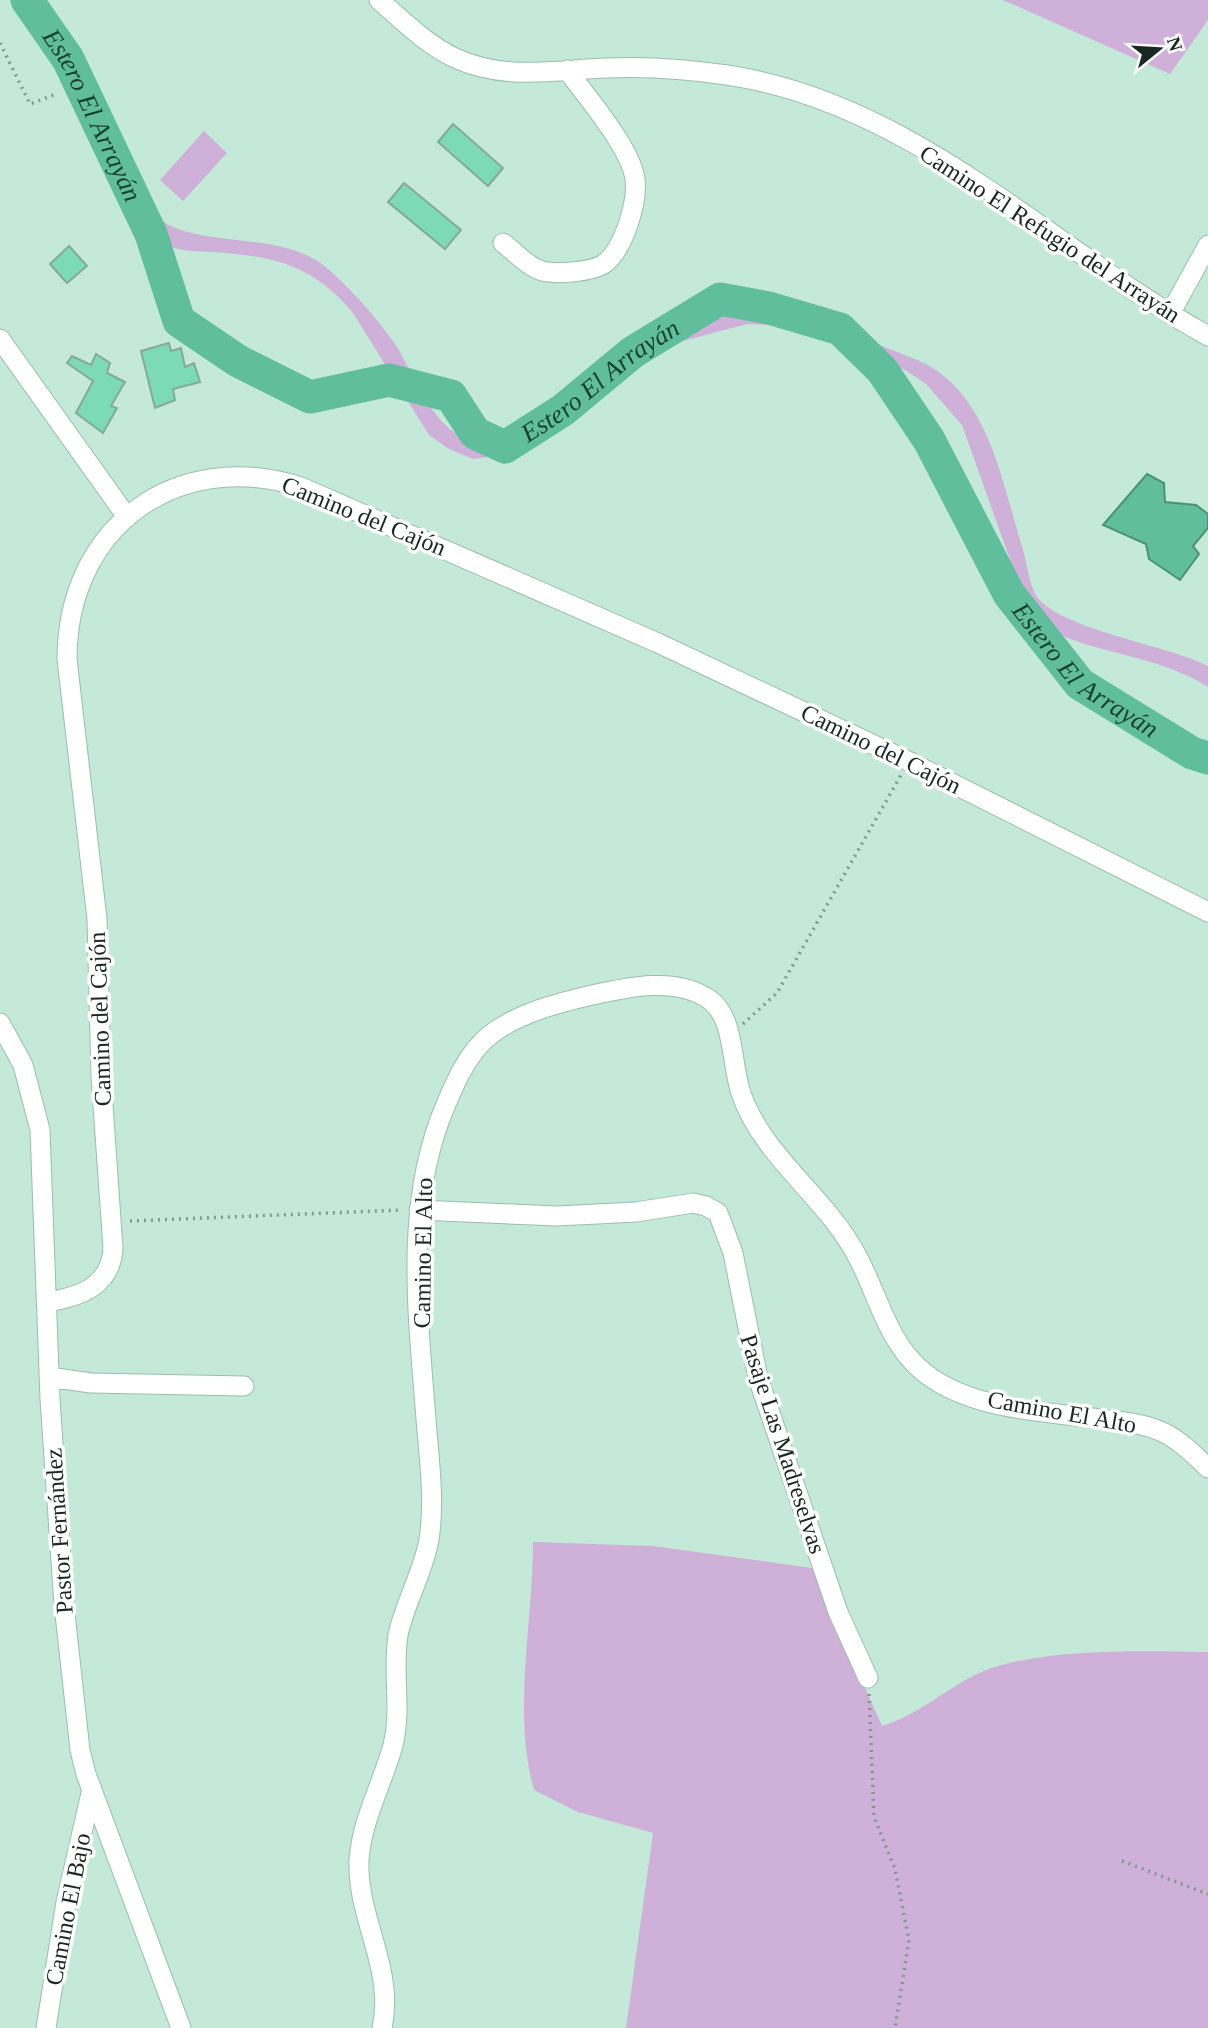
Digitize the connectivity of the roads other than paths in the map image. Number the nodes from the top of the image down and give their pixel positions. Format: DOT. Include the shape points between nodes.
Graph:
graph roads {
  1 [pos="379,0"];
  2 [pos="567,70"];
  3 [pos="503,243"];
  4 [pos="1208,245"];
  5 [pos="1170,314"];
  6 [pos="1208,336"];
  7 [pos="0,339"];
  8 [pos="127,517"];
  9 [pos="1208,912"];
  10 [pos="0,1023"];
  11 [pos="419,1210"];
  12 [pos="47,1302"];
  13 [pos="49,1377"];
  14 [pos="244,1386"];
  15 [pos="1208,1468"];
  16 [pos="868,1678"];
  17 [pos="92,1789"];
  18 [pos="46,2028"];
  19 [pos="181,2028"];
  20 [pos="382,2028"];
  1 -- 2 [label="street, Camino El Refugio del Arrayán" via="420,36 472,65 512,73"];
  2 -- 3 [label="street" via="614,135 635,177 625,234 604,263 569,273 538,270"];
  2 -- 5 [label="street, Camino El Refugio del Arrayán" via="649,67 730,75 770,84 855,115 976,180"];
  4 -- 5 [label="street"];
  5 -- 6 [label="street, Camino El Refugio del Arrayán"];
  7 -- 8 [label="street"];
  8 -- 9 [label="street, Camino del Cajón" via="161,494 200,480 241,475 282,481 658,643 908,761"];
  8 -- 12 [label="street, Camino del Cajón" via="100,546 85,572 67,639 97,919 113,1259 105,1277 80,1294"];
  10 -- 12 [label="street, Pastor Fernández" via="26,1074 40,1130"];
  11 -- 15 [label="street, Camino El Alto" via="428,1151 454,1086 472,1053 502,1027 593,995 666,986 698,994 722,1014 749,1114 851,1244 895,1339 913,1363 941,1384 987,1401 1153,1428 1179,1441"];
  11 -- 16 [label="street, Pasaje Las Madreselvas" via="557,1216 636,1212 693,1203 718,1213 733,1254 758,1378 838,1612"];
  11 -- 20 [label="street, Camino El Alto" via="430,1531 397,1642 394,1742 359,1858 361,1894 384,1976"];
  12 -- 13 [label="street, Pastor Fernández"];
  13 -- 14 [label="street" via="91,1384"];
  13 -- 17 [label="street, Pastor Fernández" via="73,1685 80,1750"];
  17 -- 18 [label="street, Camino El Bajo" via="66,1902"];
  17 -- 19 [label="street, Pastor Fernández"];
}
